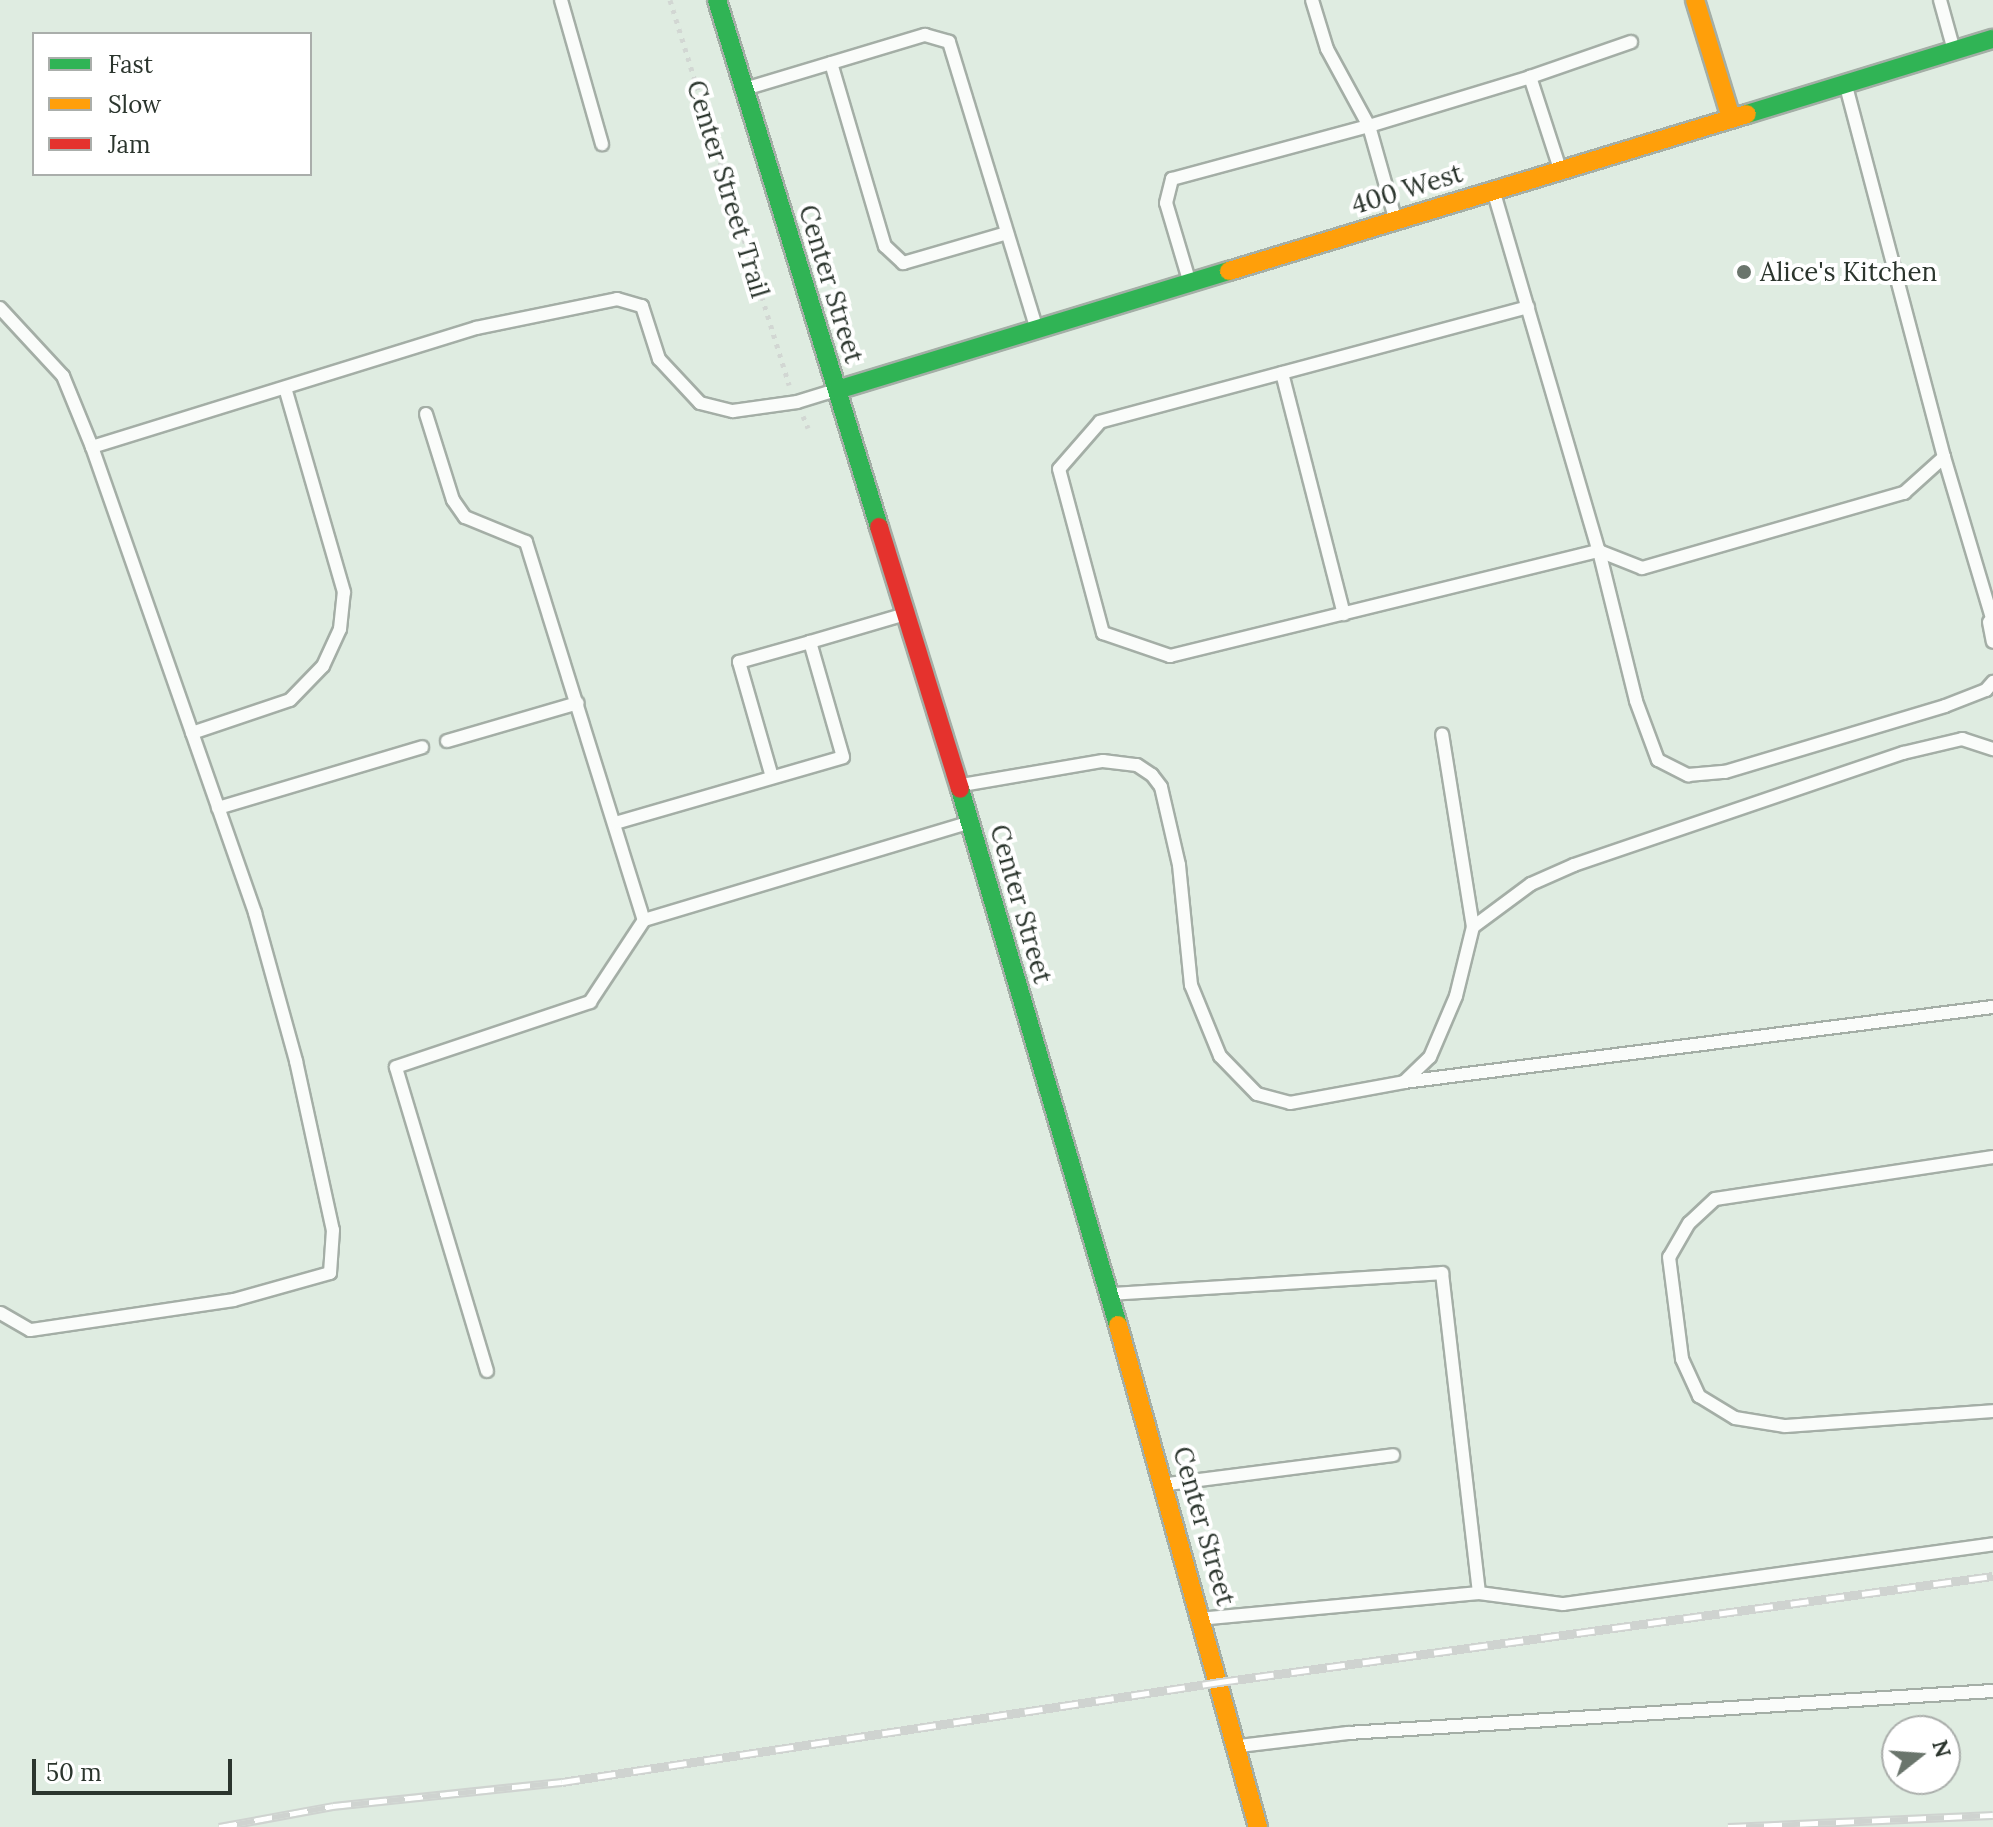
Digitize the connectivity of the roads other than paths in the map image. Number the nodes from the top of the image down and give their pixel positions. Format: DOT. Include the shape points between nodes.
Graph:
graph roads {
  1 [pos="561,0"];
  2 [pos="717,0"];
  3 [pos="1312,0"];
  4 [pos="1695,0"];
  5 [pos="1940,0"];
  6 [pos="1993,39"];
  7 [pos="1631,42"];
  8 [pos="1954,50"];
  9 [pos="831,63"];
  10 [pos="1530,77"];
  11 [pos="1845,83"];
  12 [pos="744,89"];
  13 [pos="1731,118"];
  14 [pos="1369,126"];
  15 [pos="602,144"];
  16 [pos="1561,170"];
  17 [pos="1493,190"];
  18 [pos="1396,220"];
  19 [pos="1007,233"];
  20 [pos="1190,283"];
  21 [pos="1528,307"];
  22 [pos="0,308"];
  23 [pos="1037,329"];
  24 [pos="1282,373"];
  25 [pos="285,388"];
  26 [pos="837,390"];
  27 [pos="426,414"];
  28 [pos="92,447"];
  29 [pos="1944,457"];
  30 [pos="1599,551"];
  31 [pos="906,614"];
  32 [pos="1344,614"];
  33 [pos="1991,622"];
  34 [pos="810,642"];
  35 [pos="1993,642"];
  36 [pos="1993,682"];
  37 [pos="578,703"];
  38 [pos="192,733"];
  39 [pos="1442,734"];
  40 [pos="447,741"];
  41 [pos="422,747"];
  42 [pos="1993,749"];
  43 [pos="772,777"];
  44 [pos="959,785"];
  45 [pos="218,808"];
  46 [pos="970,822"];
  47 [pos="615,823"];
  48 [pos="644,920"];
  49 [pos="1473,927"];
  50 [pos="1993,1007"];
  51 [pos="1404,1082"];
  52 [pos="1993,1157"];
  53 [pos="1108,1294"];
  54 [pos="0,1313"];
  55 [pos="487,1371"];
  56 [pos="1993,1411"];
  57 [pos="1393,1455"];
  58 [pos="1165,1484"];
  59 [pos="1993,1544"];
  60 [pos="1479,1593"];
  61 [pos="1204,1619"];
  62 [pos="1993,1691"];
  63 [pos="1236,1747"];
  64 [pos="1258,1827"];
  1 -- 15 [label="lane"];
  2 -- 12 [label="main road, Center Street"];
  3 -- 14 [label="lane" via="1327,49"];
  4 -- 13 [label="main road"];
  5 -- 8 [label="lane"];
  6 -- 8 [label="main road, 400 West"];
  7 -- 10 [label="lane"];
  8 -- 11 [label="main road, 400 West"];
  9 -- 12 [label="lane"];
  9 -- 19 [label="lane" via="925,35 949,42"];
  9 -- 19 [label="lane" via="885,246 903,263"];
  10 -- 14 [label="lane"];
  10 -- 16 [label="lane"];
  11 -- 13 [label="main road, 400 West"];
  11 -- 29 [label="lane"];
  12 -- 26 [label="main road, Center Street"];
  13 -- 16 [label="main road, 400 West"];
  14 -- 18 [label="lane"];
  14 -- 20 [label="lane" via="1172,179 1166,203"];
  16 -- 17 [label="main road, 400 West"];
  17 -- 18 [label="main road, 400 West"];
  17 -- 21 [label="lane"];
  18 -- 20 [label="main road, 400 West"];
  19 -- 23 [label="lane"];
  20 -- 23 [label="main road, 400 West"];
  21 -- 24 [label="lane"];
  21 -- 30 [label="lane"];
  22 -- 28 [label="lane" via="63,376"];
  23 -- 26 [label="main road, 400 West"];
  24 -- 32 [label="lane"];
  24 -- 32 [label="lane" via="1100,422 1059,469 1103,633 1170,656"];
  25 -- 26 [label="lane" via="556,309 617,299 642,306 659,359 700,403 733,411"];
  25 -- 28 [label="lane"];
  25 -- 38 [label="lane" via="344,592 340,629 323,666 290,700"];
  26 -- 31 [label="main road, Center Street"];
  27 -- 37 [label="lane" via="453,500 465,517 526,542"];
  28 -- 38 [label="lane"];
  29 -- 30 [label="lane" via="1904,493 1642,568"];
  29 -- 33 [label="lane"];
  30 -- 32 [label="lane"];
  30 -- 36 [label="lane" via="1636,701 1658,760 1688,775 1725,772 1945,706 1986,690"];
  31 -- 34 [label="lane"];
  31 -- 44 [label="main road, Center Street"];
  33 -- 35 [label="lane"];
  34 -- 43 [label="lane" via="843,757"];
  34 -- 43 [label="lane" via="739,662"];
  37 -- 40 [label="lane"];
  37 -- 47 [label="lane"];
  38 -- 45 [label="lane"];
  39 -- 49 [label="lane"];
  41 -- 45 [label="lane"];
  42 -- 49 [label="lane" via="1962,739 1903,753 1619,850 1531,884"];
  43 -- 47 [label="lane"];
  44 -- 46 [label="main road, Center Street"];
  44 -- 51 [label="lane" via="1103,761 1137,765 1161,787 1179,865 1191,985 1220,1056 1257,1094 1290,1103"];
  45 -- 54 [label="lane" via="255,913 296,1061 333,1230 330,1273 234,1300 30,1330"];
  46 -- 48 [label="lane"];
  46 -- 53 [label="main road, Center Street"];
  47 -- 48 [label="lane"];
  48 -- 55 [label="lane" via="590,1002 396,1067"];
  49 -- 51 [label="lane" via="1456,996 1430,1057"];
  50 -- 51 [label="lane"];
  52 -- 56 [label="lane" via="1715,1199 1689,1223 1669,1257 1682,1359 1699,1396 1735,1418 1785,1426"];
  53 -- 58 [label="main road, Center Street"];
  53 -- 60 [label="lane" via="1442,1273"];
  57 -- 58 [label="lane"];
  58 -- 61 [label="main road, Center Street"];
  59 -- 60 [label="lane" via="1563,1604"];
  60 -- 61 [label="lane"];
  61 -- 63 [label="main road, Center Street"];
  62 -- 63 [label="lane" via="1363,1732"];
  63 -- 64 [label="main road, Center Street"];
}
